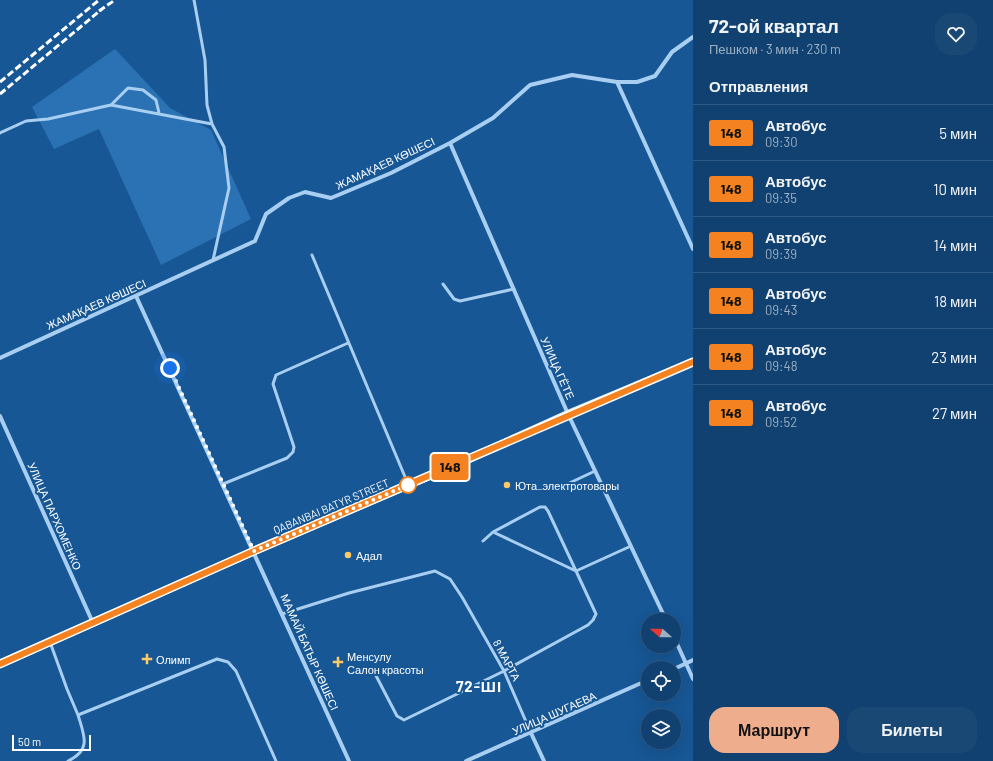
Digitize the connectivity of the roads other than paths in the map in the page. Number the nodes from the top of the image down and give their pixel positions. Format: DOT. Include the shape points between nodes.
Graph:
graph roads {
  1 [pos="194,0"];
  2 [pos="693,37"];
  3 [pos="617,82"];
  4 [pos="111,105"];
  5 [pos="159,113"];
  6 [pos="212,124"];
  7 [pos="0,133"];
  8 [pos="450,143"];
  9 [pos="693,249"];
  10 [pos="312,255"];
  11 [pos="213,260"];
  12 [pos="443,284"];
  13 [pos="514,289"];
  14 [pos="136,296"];
  15 [pos="348,344"];
  16 [pos="0,358"];
  17 [pos="693,362"];
  18 [pos="568,414"];
  19 [pos="0,416"];
  20 [pos="595,471"];
  21 [pos="223,484"];
  22 [pos="408,485"];
  23 [pos="561,487"];
  24 [pos="493,532"];
  25 [pos="483,541"];
  26 [pos="631,546"];
  27 [pos="254,551"];
  28 [pos="576,571"];
  29 [pos="663,613"];
  30 [pos="282,614"];
  31 [pos="93,623"];
  32 [pos="50,642"];
  33 [pos="681,652"];
  34 [pos="693,660"];
  35 [pos="686,663"];
  36 [pos="0,664"];
  37 [pos="681,666"];
  38 [pos="372,668"];
  39 [pos="504,671"];
  40 [pos="693,678"];
  41 [pos="641,683"];
  42 [pos="78,715"];
  43 [pos="531,733"];
  44 [pos="68,761"];
  45 [pos="276,761"];
  46 [pos="349,761"];
  47 [pos="466,761"];
  48 [pos="544,761"];
  1 -- 6 [label="lane" via="205,60 207,105"];
  2 -- 3 [label="street, ЖАМАҚАЕВ КӨШЕСІ" via="672,52 654,76 638,82"];
  3 -- 8 [label="street, ЖАМАҚАЕВ КӨШЕСІ" via="572,75 530,85 493,118"];
  3 -- 9 [label="street"];
  4 -- 5 [label="lane"];
  4 -- 5 [label="lane" via="128,88 143,90 156,100"];
  4 -- 7 [label="lane" via="48,119 26,121"];
  5 -- 6 [label="lane"];
  6 -- 11 [label="lane" via="224,147 229,188"];
  8 -- 11 [label="street, ЖАМАҚАЕВ КӨШЕСІ" via="391,173 331,198 305,192 289,198 266,214 255,241"];
  8 -- 13 [label="street, УЛИЦА ГЁТЕ"];
  10 -- 15 [label="lane"];
  11 -- 14 [label="street, ЖАМАҚАЕВ КӨШЕСІ"];
  12 -- 13 [label="lane" via="454,299 460,301"];
  13 -- 18 [label="street, УЛИЦА ГЁТЕ"];
  14 -- 16 [label="street, ЖАМАҚАЕВ КӨШЕСІ"];
  14 -- 21 [label="street, МАМАЙ БАТЫР КӨШЕСІ"];
  15 -- 21 [label="lane" via="276,375 273,384 294,447 293,452 287,458"];
  15 -- 22 [label="lane"];
  17 -- 18 [label="main road, QABANBAI BATYR STREET"];
  18 -- 20 [label="street, УЛИЦА ГЁТЕ"];
  18 -- 22 [label="main road, QABANBAI BATYR STREET"];
  19 -- 31 [label="street, УЛИЦА ПАРХОМЕНКО"];
  20 -- 23 [label="lane"];
  20 -- 26 [label="street, УЛИЦА ГЁТЕ"];
  21 -- 27 [label="street, МАМАЙ БАТЫР КӨШЕСІ"];
  22 -- 27 [label="main road, QABANBAI BATYR STREET"];
  24 -- 25 [label="lane"];
  24 -- 28 [label="lane"];
  24 -- 28 [label="lane" via="540,507 545,507"];
  26 -- 28 [label="lane"];
  26 -- 29 [label="street, УЛИЦА ГЁТЕ"];
  27 -- 30 [label="street, МАМАЙ БАТЫР КӨШЕСІ"];
  27 -- 31 [label="main road, QABANBAI BATYR STREET"];
  28 -- 39 [label="lane" via="596,614 593,620"];
  30 -- 39 [label="lane, 8 МАРТА" via="349,593 435,571 450,579"];
  30 -- 46 [label="street, МАМАЙ БАТЫР КӨШЕСІ"];
  31 -- 32 [label="main road, QABANBAI BATYR STREET"];
  32 -- 36 [label="main road, QABANBAI BATYR STREET"];
  32 -- 42 [label="lane"];
  33 -- 35 [label="street"];
  34 -- 35 [label="street"];
  35 -- 37 [label="street"];
  35 -- 40 [label="street"];
  38 -- 39 [label="lane" via="397,716 404,720"];
  39 -- 43 [label="lane, 8 МАРТА"];
  41 -- 43 [label="street, УЛИЦА ШУГАЕВА"];
  42 -- 44 [label="lane" via="84,746 82,751"];
  42 -- 45 [label="lane" via="217,659 228,662 236,671"];
  43 -- 47 [label="street, УЛИЦА ШУГАЕВА"];
  43 -- 48 [label="street"];
}
